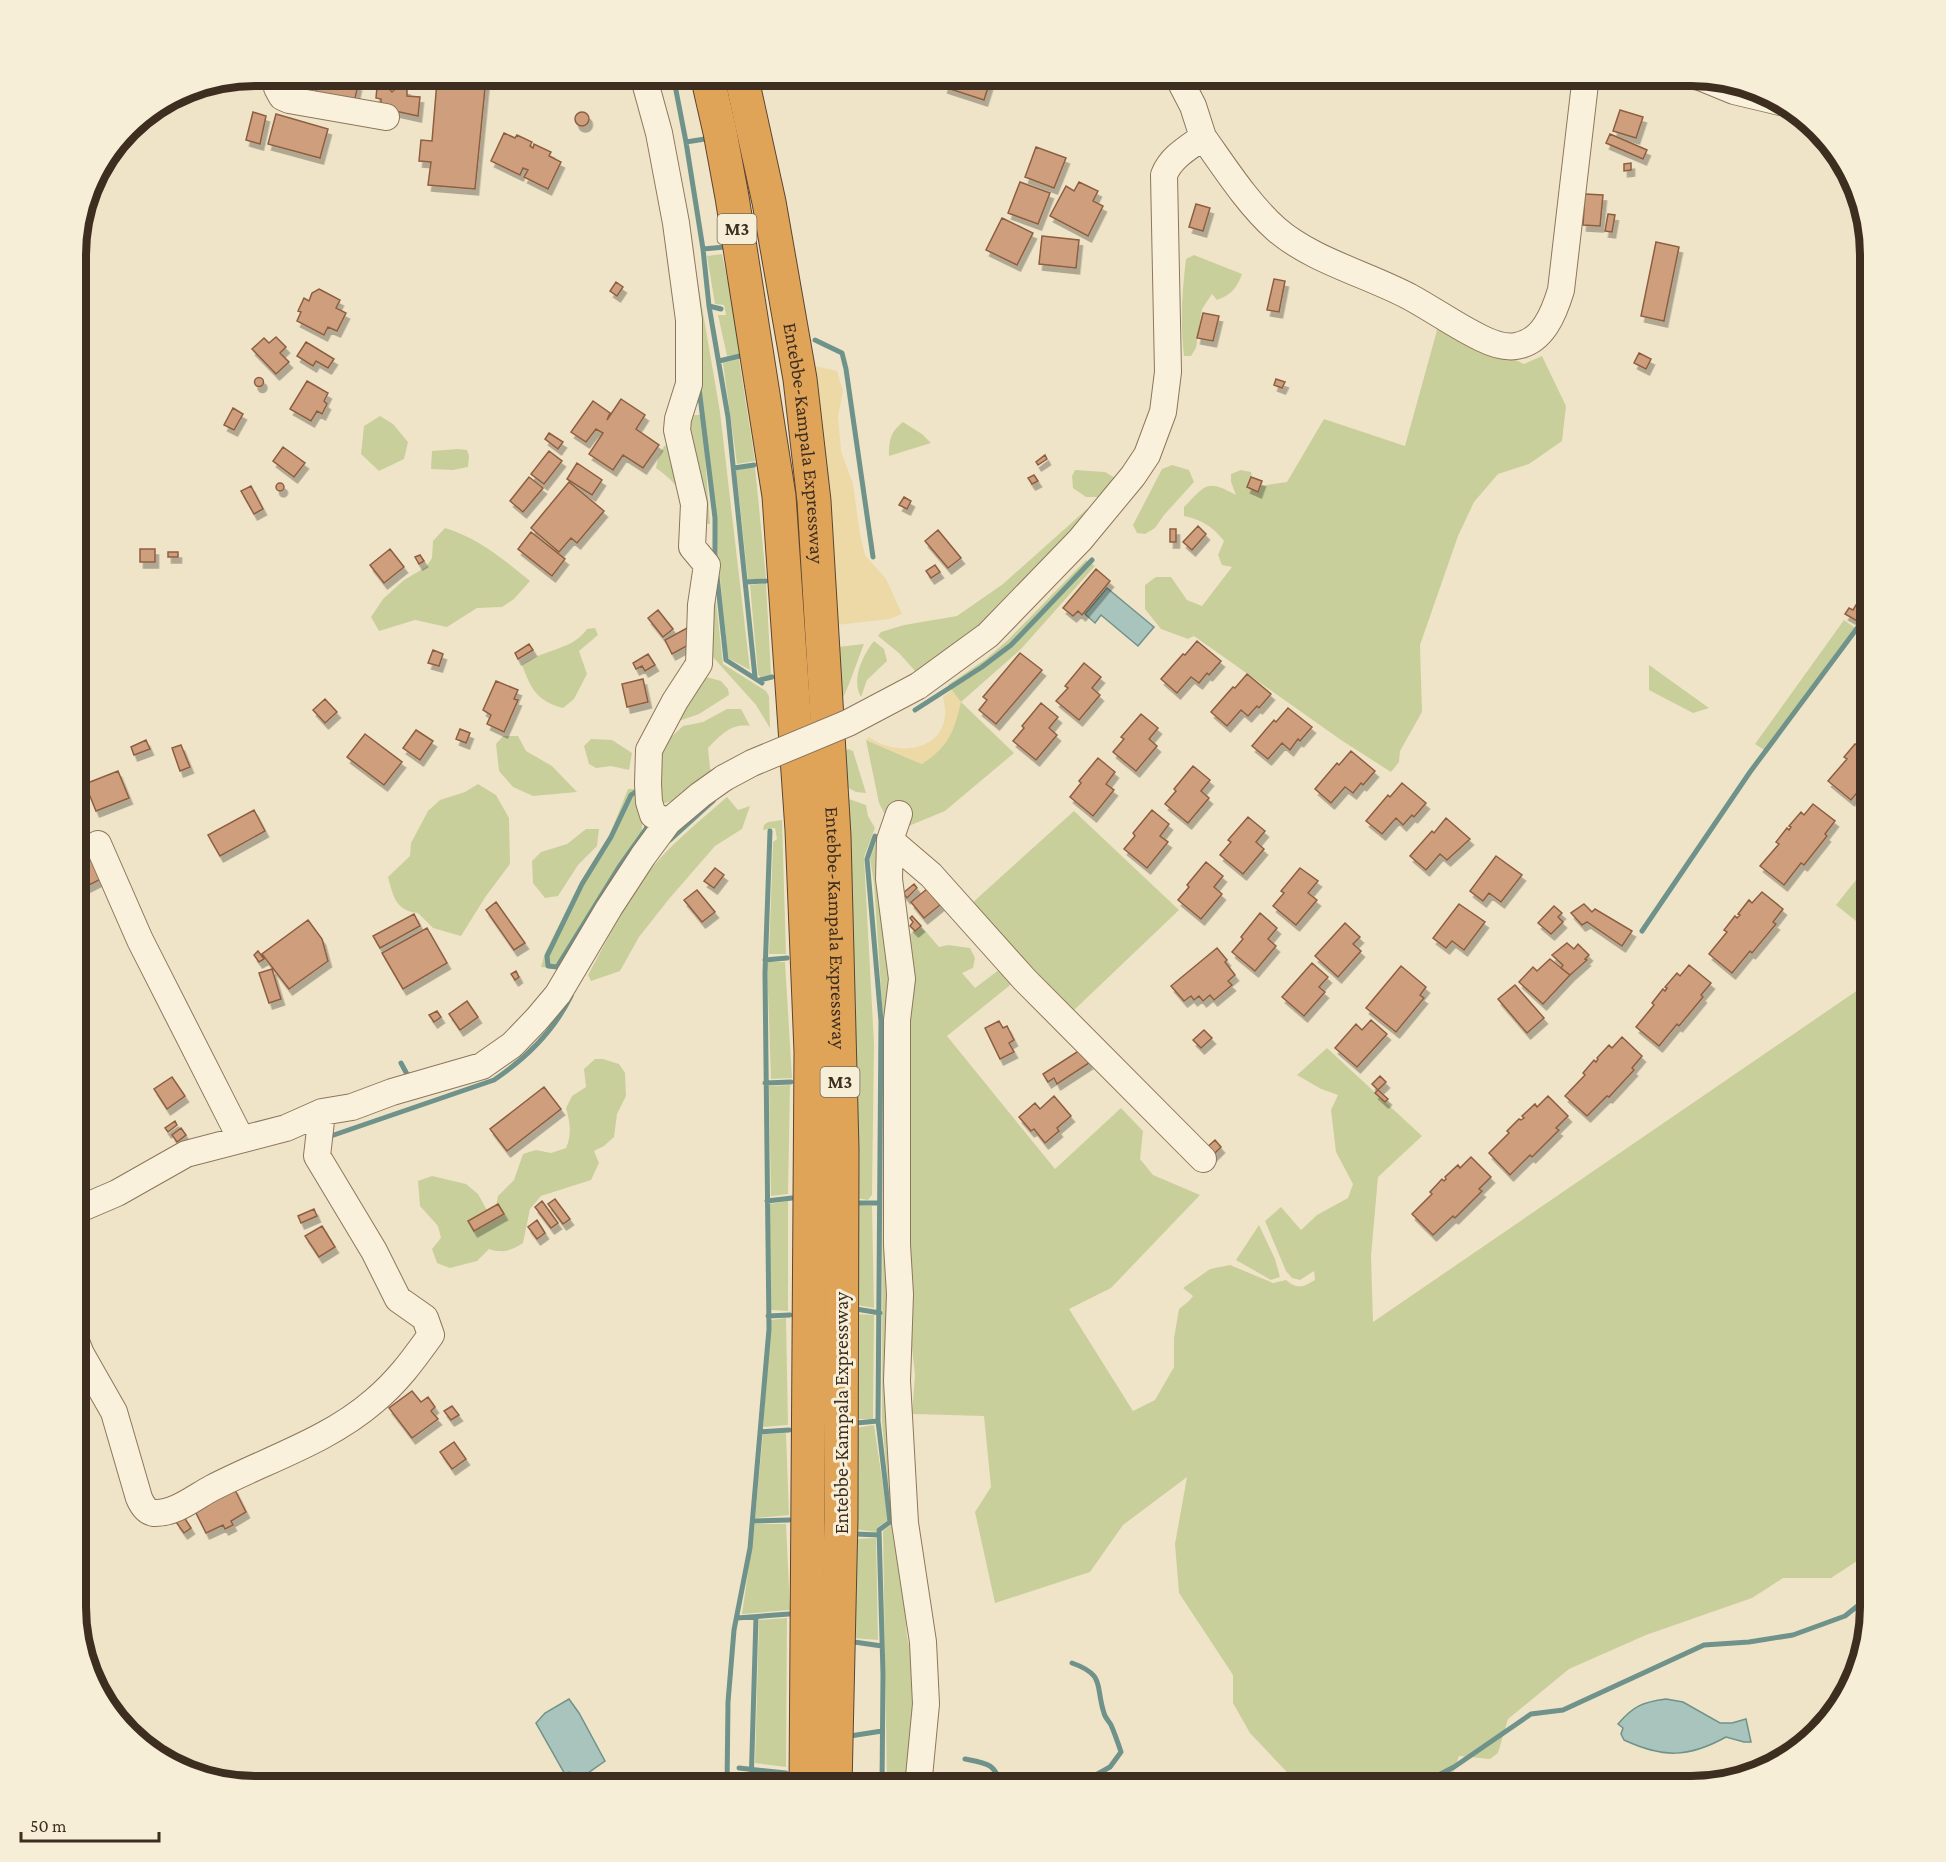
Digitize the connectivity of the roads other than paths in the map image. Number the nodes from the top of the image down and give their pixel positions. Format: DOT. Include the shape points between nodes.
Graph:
graph roads {
  1 [pos="278,86"];
  2 [pos="646,86"];
  3 [pos="710,86"];
  4 [pos="743,86"];
  5 [pos="1183,86"];
  6 [pos="1585,86"];
  7 [pos="386,117"];
  8 [pos="1203,137"];
  9 [pos="899,814"];
  10 [pos="668,822"];
  11 [pos="890,840"];
  12 [pos="98,844"];
  13 [pos="322,1113"];
  14 [pos="241,1139"];
  15 [pos="1203,1159"];
  16 [pos="86,1206"];
  17 [pos="86,1363"];
  18 [pos="806,1776"];
  19 [pos="835,1776"];
  20 [pos="919,1776"];
  1 -- 7 [label="street" via="282,97 289,100"];
  2 -- 10 [label="street" via="676,223 689,320 689,384 677,430 694,504 692,547 707,568 699,664 649,750 649,802 653,815"];
  3 -- 18 [label="highway, Entebbe-Kampala Expressway / M3" via="732,197 779,496 802,830 811,1052"];
  4 -- 19 [label="highway, Entebbe-Kampala Expressway / M3" via="769,202 800,380 814,501 834,836 842,1149"];
  5 -- 8 [label="street"];
  6 -- 8 [label="street" via="1561,290 1549,321 1534,340 1518,346 1482,339 1409,297 1284,236 1261,215"];
  8 -- 10 [label="street, bridge" via="1174,158 1164,175 1168,372 1163,412 1147,455 1133,476 1080,540 988,635 918,686 848,723 724,778"];
  9 -- 11 [label="street"];
  10 -- 13 [label="street" via="615,899 558,994 512,1045 482,1066"];
  11 -- 15 [label="street" via="931,876 990,943"];
  11 -- 20 [label="street" via="889,879 902,979 897,1032 897,1381 905,1523 923,1642 926,1704"];
  12 -- 14 [label="street" via="140,940"];
  13 -- 14 [label="street" via="286,1128"];
  13 -- 17 [label="street" via="317,1156 398,1299 425,1318 431,1335 406,1370 373,1402 336,1427 176,1508 151,1513 139,1498 114,1412"];
  14 -- 16 [label="street" via="186,1154"];
}
